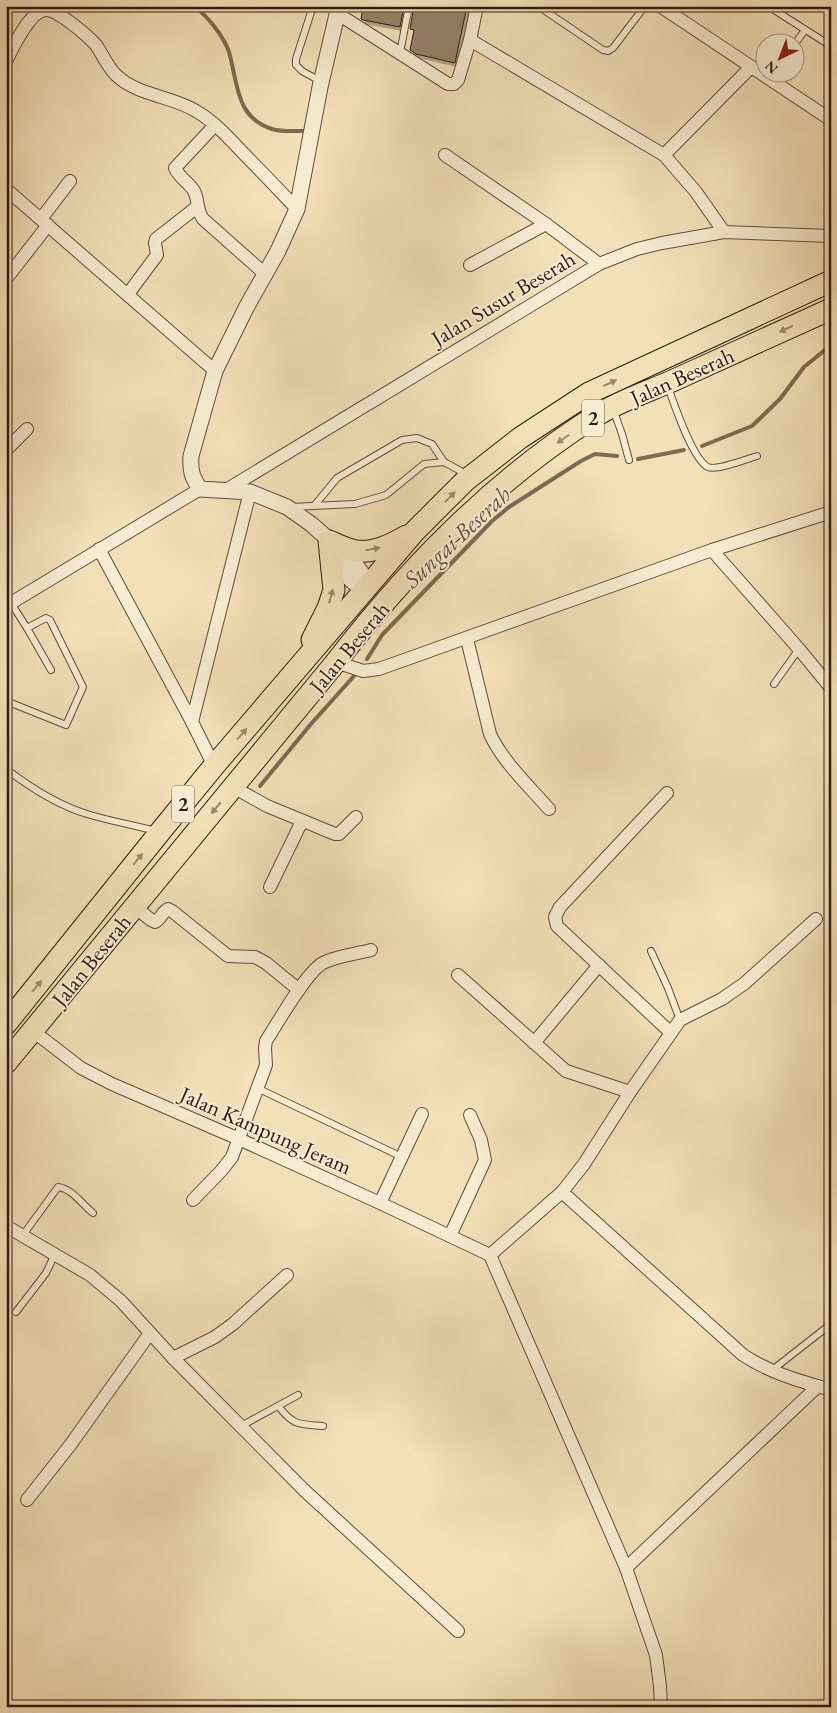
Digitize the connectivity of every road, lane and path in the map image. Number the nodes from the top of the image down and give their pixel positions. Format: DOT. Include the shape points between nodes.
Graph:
graph roads {
  1 [pos="312,6"];
  2 [pos="409,6"];
  3 [pos="477,6"];
  4 [pos="538,6"];
  5 [pos="645,6"];
  6 [pos="660,6"];
  7 [pos="768,6"];
  8 [pos="339,10"];
  9 [pos="805,30"];
  10 [pos="470,40"];
  11 [pos="831,46"];
  12 [pos="400,55"];
  13 [pos="6,61"];
  14 [pos="751,67"];
  15 [pos="754,68"];
  16 [pos="322,82"];
  17 [pos="780,82"];
  18 [pos="831,120"];
  19 [pos="215,125"];
  20 [pos="445,154"];
  21 [pos="664,155"];
  22 [pos="70,181"];
  23 [pos="6,189"];
  24 [pos="197,207"];
  25 [pos="296,208"];
  26 [pos="44,222"];
  27 [pos="546,224"];
  28 [pos="724,232"];
  29 [pos="831,236"];
  30 [pos="599,264"];
  31 [pos="470,265"];
  32 [pos="264,274"];
  33 [pos="6,279"];
  34 [pos="831,281"];
  35 [pos="128,294"];
  36 [pos="831,309"];
  37 [pos="216,371"];
  38 [pos="666,383"];
  39 [pos="612,408"];
  40 [pos="27,429"];
  41 [pos="6,450"];
  42 [pos="757,456"];
  43 [pos="629,460"];
  44 [pos="444,462"];
  45 [pos="470,476"];
  46 [pos="200,489"];
  47 [pos="226,490"];
  48 [pos="250,492"];
  49 [pos="314,506"];
  50 [pos="288,507"];
  51 [pos="831,512"];
  52 [pos="416,531"];
  53 [pos="329,541"];
  54 [pos="99,549"];
  55 [pos="712,550"];
  56 [pos="366,590"];
  57 [pos="397,590"];
  58 [pos="8,605"];
  59 [pos="365,624"];
  60 [pos="27,628"];
  61 [pos="467,639"];
  62 [pos="799,649"];
  63 [pos="336,662"];
  64 [pos="52,670"];
  65 [pos="296,672"];
  66 [pos="774,684"];
  67 [pos="831,688"];
  68 [pos="6,701"];
  69 [pos="192,722"];
  70 [pos="214,766"];
  71 [pos="6,769"];
  72 [pos="233,787"];
  73 [pos="667,793"];
  74 [pos="549,809"];
  75 [pos="356,816"];
  76 [pos="302,821"];
  77 [pos="160,832"];
  78 [pos="270,887"];
  79 [pos="134,906"];
  80 [pos="816,920"];
  81 [pos="371,950"];
  82 [pos="652,951"];
  83 [pos="598,964"];
  84 [pos="458,976"];
  85 [pos="299,990"];
  86 [pos="8,1019"];
  87 [pos="680,1020"];
  88 [pos="34,1031"];
  89 [pos="671,1033"];
  90 [pos="534,1043"];
  91 [pos="6,1063"];
  92 [pos="256,1088"];
  93 [pos="630,1092"];
  94 [pos="422,1114"];
  95 [pos="470,1115"];
  96 [pos="239,1139"];
  97 [pos="402,1157"];
  98 [pos="562,1192"];
  99 [pos="193,1200"];
  100 [pos="380,1203"];
  101 [pos="93,1213"];
  102 [pos="6,1226"];
  103 [pos="22,1235"];
  104 [pos="450,1236"];
  105 [pos="55,1254"];
  106 [pos="490,1255"];
  107 [pos="287,1275"];
  108 [pos="16,1312"];
  109 [pos="831,1324"];
  110 [pos="150,1333"];
  111 [pos="173,1358"];
  112 [pos="772,1371"];
  113 [pos="818,1386"];
  114 [pos="831,1390"];
  115 [pos="298,1395"];
  116 [pos="279,1407"];
  117 [pos="241,1426"];
  118 [pos="322,1426"];
  119 [pos="27,1500"];
  120 [pos="626,1568"];
  121 [pos="458,1631"];
  122 [pos="661,1707"];
  1 -- 16 [label="lane" via="296,65 302,72"];
  2 -- 12 [label="lane"];
  3 -- 10 [label="street"];
  4 -- 5 [label="lane" via="608,51"];
  6 -- 14 [label="street"];
  7 -- 9 [label="lane"];
  8 -- 12 [label="street"];
  8 -- 16 [label="street"];
  9 -- 11 [label="lane"];
  10 -- 12 [label="street" via="454,84 448,84"];
  10 -- 21 [label="street"];
  13 -- 19 [label="street" via="33,17 41,11 52,11 95,45 122,80 183,104"];
  14 -- 15 [label="street"];
  14 -- 21 [label="street"];
  16 -- 25 [label="street"];
  17 -- 18 [label="street"];
  19 -- 24 [label="street" via="175,168 194,191"];
  19 -- 25 [label="street"];
  20 -- 27 [label="street"];
  21 -- 28 [label="street"];
  22 -- 26 [label="street"];
  23 -- 26 [label="street"];
  24 -- 32 [label="street" via="203,219"];
  24 -- 35 [label="street" via="156,239 157,255"];
  25 -- 32 [label="street" via="278,251"];
  26 -- 33 [label="street"];
  26 -- 35 [label="street"];
  27 -- 30 [label="street"];
  27 -- 31 [label="street"];
  28 -- 29 [label="street, Jalan Susur Beserah"];
  28 -- 30 [label="street, Jalan Susur Beserah" via="654,245"];
  30 -- 47 [label="street, Jalan Susur Beserah"];
  32 -- 37 [label="street"];
  45 -- 34 [label="highway, Jalan Beserah / 2, one-way" via="520,438 589,393"];
  35 -- 37 [label="street"];
  36 -- 38 [label="highway, Jalan Beserah / 2, one-way"];
  37 -- 46 [label="street" via="191,456 192,478"];
  38 -- 39 [label="highway, Jalan Beserah / 2"];
  38 -- 42 [label="lane" via="692,448 708,467 715,468"];
  39 -- 43 [label="lane"];
  39 -- 57 [label="highway, Jalan Beserah / 2, one-way" via="535,458 482,500"];
  40 -- 41 [label="street"];
  44 -- 45 [label="lane"];
  44 -- 49 [label="lane" via="424,464 386,495 355,504"];
  44 -- 49 [label="lane" via="432,444 417,438 402,440 337,478"];
  52 -- 45 [label="highway, Jalan Beserah / 2, one-way"];
  46 -- 47 [label="street"];
  46 -- 54 [label="street"];
  47 -- 48 [label="street"];
  48 -- 50 [label="street"];
  48 -- 69 [label="street"];
  49 -- 50 [label="lane"];
  50 -- 53 [label="street"];
  51 -- 55 [label="street"];
  53 -- 52 [label="highway, one-way" via="352,550 365,551 382,548"];
  52 -- 56 [label="highway, Jalan Beserah / 2"];
  53 -- 56 [label="street" via="361,572"];
  65 -- 53 [label="highway, one-way" via="334,590"];
  54 -- 58 [label="street"];
  54 -- 69 [label="street"];
  55 -- 61 [label="street"];
  55 -- 62 [label="street"];
  56 -- 57 [label="highway"];
  56 -- 59 [label="highway"];
  56 -- 65 [label="highway, Jalan Beserah / 2"];
  57 -- 59 [label="highway, Jalan Beserah / 2"];
  58 -- 60 [label="lane"];
  59 -- 63 [label="highway, Jalan Beserah / 2"];
  60 -- 64 [label="lane"];
  60 -- 68 [label="lane" via="46,618 50,620 83,687 66,725"];
  61 -- 63 [label="street" via="379,669 363,671"];
  61 -- 74 [label="street" via="494,744"];
  62 -- 66 [label="lane"];
  62 -- 67 [label="street"];
  63 -- 72 [label="highway, Jalan Beserah / 2"];
  70 -- 65 [label="highway, Jalan Beserah / 2, one-way"];
  69 -- 70 [label="street"];
  70 -- 77 [label="highway, Jalan Beserah / 2"];
  71 -- 77 [label="lane" via="70,808"];
  72 -- 76 [label="street"];
  72 -- 79 [label="highway, Jalan Beserah / 2, one-way"];
  73 -- 83 [label="street" via="560,907 555,917 557,926"];
  75 -- 76 [label="street" via="339,834"];
  76 -- 78 [label="street"];
  86 -- 77 [label="highway, Jalan Beserah / 2, one-way"];
  79 -- 85 [label="street" via="155,922 166,910 172,911 228,956 254,957"];
  79 -- 88 [label="highway, Jalan Beserah / 2"];
  80 -- 87 [label="street" via="746,983"];
  81 -- 85 [label="street" via="315,968"];
  82 -- 87 [label="lane"];
  83 -- 89 [label="street"];
  83 -- 90 [label="street"];
  84 -- 90 [label="street"];
  85 -- 92 [label="street" via="266,1041 266,1064"];
  87 -- 89 [label="street"];
  88 -- 91 [label="highway, Jalan Beserah / 2"];
  88 -- 96 [label="street, Jalan Kampung Jeram" via="82,1068 104,1080"];
  89 -- 93 [label="street"];
  90 -- 93 [label="street" via="566,1071"];
  92 -- 96 [label="street"];
  92 -- 97 [label="lane"];
  93 -- 98 [label="street"];
  94 -- 97 [label="street"];
  95 -- 104 [label="street" via="481,1140 485,1160"];
  96 -- 99 [label="street" via="232,1157"];
  96 -- 100 [label="street, Jalan Kampung Jeram"];
  97 -- 100 [label="street"];
  98 -- 106 [label="street"];
  98 -- 112 [label="street" via="743,1355"];
  100 -- 104 [label="street, Jalan Kampung Jeram"];
  101 -- 103 [label="lane" via="68,1191 58,1187"];
  102 -- 103 [label="street"];
  103 -- 105 [label="street"];
  104 -- 106 [label="street, Jalan Kampung Jeram"];
  105 -- 108 [label="lane" via="46,1273"];
  105 -- 110 [label="street" via="90,1275 121,1301"];
  106 -- 120 [label="street"];
  107 -- 111 [label="street" via="233,1324"];
  109 -- 112 [label="lane"];
  110 -- 111 [label="street"];
  110 -- 119 [label="street"];
  111 -- 117 [label="street"];
  112 -- 113 [label="street"];
  113 -- 114 [label="street"];
  113 -- 120 [label="street"];
  115 -- 116 [label="lane"];
  116 -- 117 [label="lane"];
  116 -- 118 [label="lane" via="297,1424"];
  117 -- 121 [label="street" via="305,1491"];
  120 -- 122 [label="street" via="656,1655"];
}
